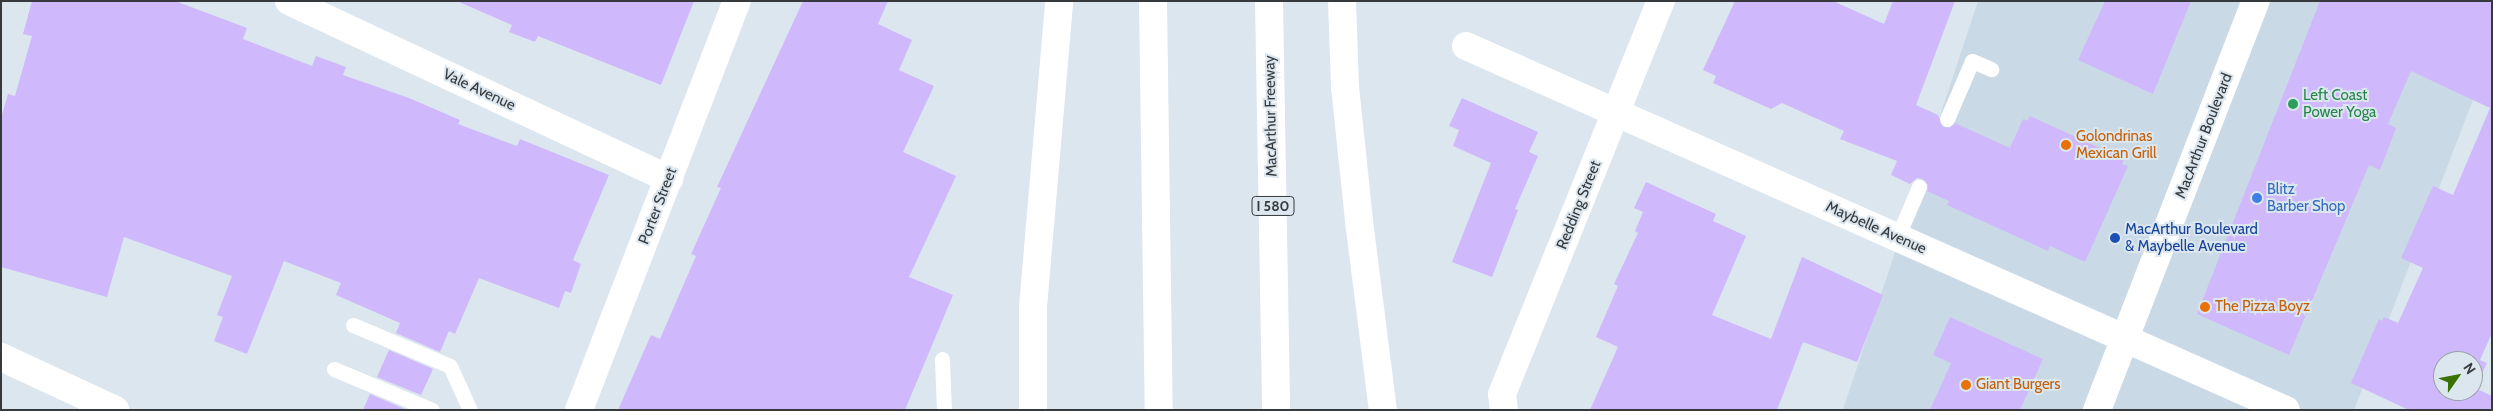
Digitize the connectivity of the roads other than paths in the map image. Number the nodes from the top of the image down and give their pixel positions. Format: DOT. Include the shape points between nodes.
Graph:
graph roads {
  1 [pos="289,1"];
  2 [pos="737,1"];
  3 [pos="1059,1"];
  4 [pos="1153,1"];
  5 [pos="1269,1"];
  6 [pos="1342,1"];
  7 [pos="1661,1"];
  8 [pos="2256,1"];
  9 [pos="1466,46"];
  10 [pos="1991,69"];
  11 [pos="1616,113"];
  12 [pos="1947,119"];
  13 [pos="669,179"];
  14 [pos="1919,188"];
  15 [pos="1897,238"];
  16 [pos="353,324"];
  17 [pos="2125,338"];
  18 [pos="1,358"];
  19 [pos="942,359"];
  20 [pos="334,369"];
  21 [pos="115,410"];
  22 [pos="432,410"];
  23 [pos="470,410"];
  24 [pos="579,410"];
  25 [pos="944,410"];
  26 [pos="1033,410"];
  27 [pos="1159,410"];
  28 [pos="1276,410"];
  29 [pos="1383,410"];
  30 [pos="1504,410"];
  31 [pos="2097,410"];
  32 [pos="2286,410"];
  1 -- 13 [label="main road, Vale Avenue"];
  2 -- 13 [label="main road, Porter Street"];
  3 -- 26 [label="main road" via="1033,307"];
  4 -- 27 [label="main road"];
  5 -- 28 [label="main road, MacArthur Freeway / I 580"];
  6 -- 29 [label="main road" via="1345,87"];
  7 -- 11 [label="main road, Redding Street"];
  8 -- 17 [label="main road, MacArthur Boulevard"];
  9 -- 11 [label="main road, Maybelle Avenue"];
  10 -- 12 [label="lane" via="1972,62"];
  11 -- 15 [label="main road, Maybelle Avenue"];
  11 -- 30 [label="main road, Redding Street" via="1502,394"];
  13 -- 24 [label="main road, Porter Street"];
  14 -- 15 [label="lane"];
  15 -- 17 [label="main road, Maybelle Avenue"];
  16 -- 23 [label="lane" via="450,366"];
  17 -- 31 [label="main road, MacArthur Boulevard"];
  17 -- 32 [label="main road, Maybelle Avenue"];
  18 -- 21 [label="main road"];
  19 -- 25 [label="lane"];
  20 -- 22 [label="lane"];
}
